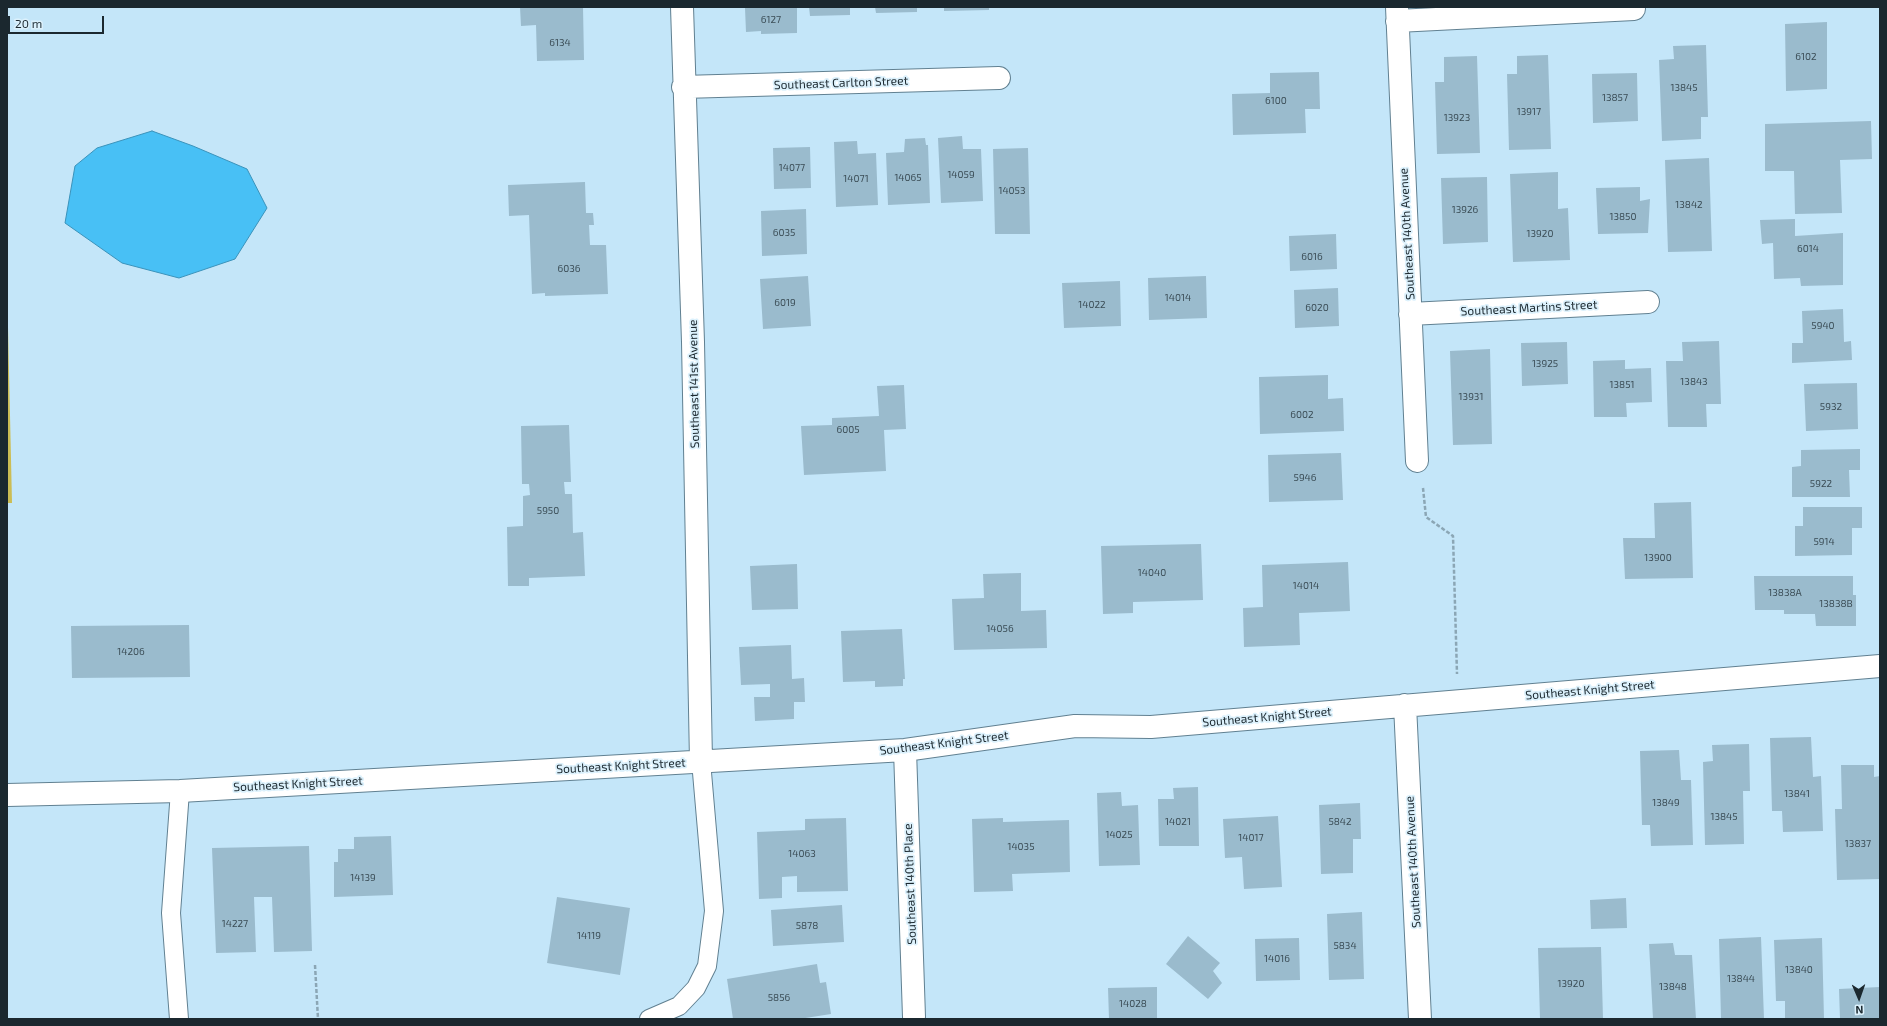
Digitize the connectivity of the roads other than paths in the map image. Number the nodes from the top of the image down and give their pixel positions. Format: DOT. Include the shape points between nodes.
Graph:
graph roads {
  1 [pos="682,7"];
  2 [pos="1634,9"];
  3 [pos="1397,14"];
  4 [pos="999,78"];
  5 [pos="683,87"];
  6 [pos="1648,302"];
  7 [pos="1410,314"];
  8 [pos="1417,461"];
  9 [pos="1880,666"];
  10 [pos="1405,705"];
  11 [pos="906,750"];
  12 [pos="701,761"];
  13 [pos="180,791"];
  14 [pos="7,795"];
  15 [pos="914,1017"];
  16 [pos="179,1019"];
  17 [pos="649,1019"];
  18 [pos="1420,1019"];
  1 -- 5 [label="street, Southeast 141st Avenue"];
  2 -- 3 [label="street"];
  3 -- 7 [label="street, Southeast 140th Avenue"];
  4 -- 5 [label="street, Southeast Carlton Street"];
  5 -- 12 [label="street, Southeast 141st Avenue" via="693,342"];
  6 -- 7 [label="street, Southeast Martins Street"];
  7 -- 8 [label="street, Southeast 140th Avenue"];
  9 -- 10 [label="street, Southeast Knight Street"];
  10 -- 11 [label="street, Southeast Knight Street" via="1151,727 1075,726"];
  10 -- 18 [label="street, Southeast 140th Avenue"];
  11 -- 12 [label="street, Southeast Knight Street"];
  11 -- 15 [label="street, Southeast 140th Place"];
  12 -- 13 [label="street, Southeast Knight Street"];
  12 -- 17 [label="lane" via="714,911 707,966 696,988 679,1006"];
  13 -- 14 [label="street, Southeast Knight Street"];
  13 -- 16 [label="lane" via="171,913"];
}
